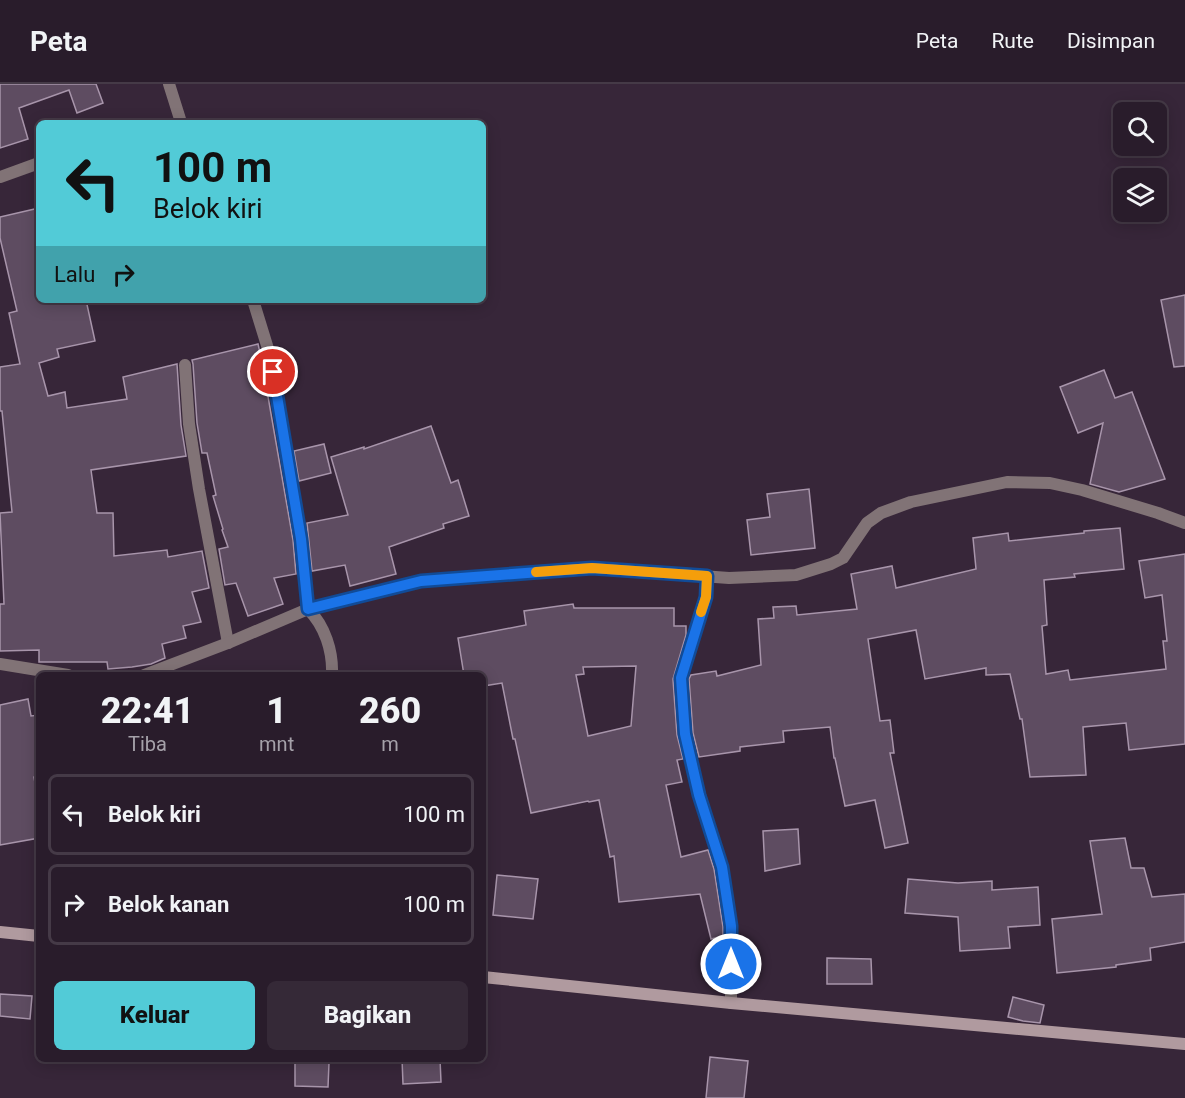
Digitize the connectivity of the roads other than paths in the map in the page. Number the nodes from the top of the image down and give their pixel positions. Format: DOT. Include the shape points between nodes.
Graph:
graph roads {
  1 [pos="168,84"];
  2 [pos="180,120"];
  3 [pos="36,164"];
  4 [pos="0,177"];
  5 [pos="254,303"];
  6 [pos="185,365"];
  7 [pos="1185,523"];
  8 [pos="707,576"];
  9 [pos="308,609"];
  10 [pos="228,643"];
  11 [pos="0,664"];
  12 [pos="49,672"];
  13 [pos="152,672"];
  14 [pos="332,672"];
  15 [pos="0,932"];
  16 [pos="36,936"];
  17 [pos="486,977"];
  18 [pos="731,1003"];
  19 [pos="1185,1044"];
  1 -- 2 [label="street"];
  3 -- 4 [label="street"];
  5 -- 9 [label="street" via="269,351 301,539"];
  6 -- 10 [label="street" via="199,489"];
  7 -- 8 [label="street" via="1072,488 1007,482 911,502 881,513 867,523 843,558 831,564 796,574"];
  8 -- 9 [label="street" via="592,568 421,581"];
  8 -- 18 [label="street" via="706,597 681,678 685,734 722,867 731,926"];
  9 -- 10 [label="street"];
  9 -- 14 [label="street" via="328,642"];
  10 -- 13 [label="street"];
  11 -- 12 [label="street"];
  15 -- 16 [label="street"];
  17 -- 18 [label="street"];
  18 -- 19 [label="street"];
}
